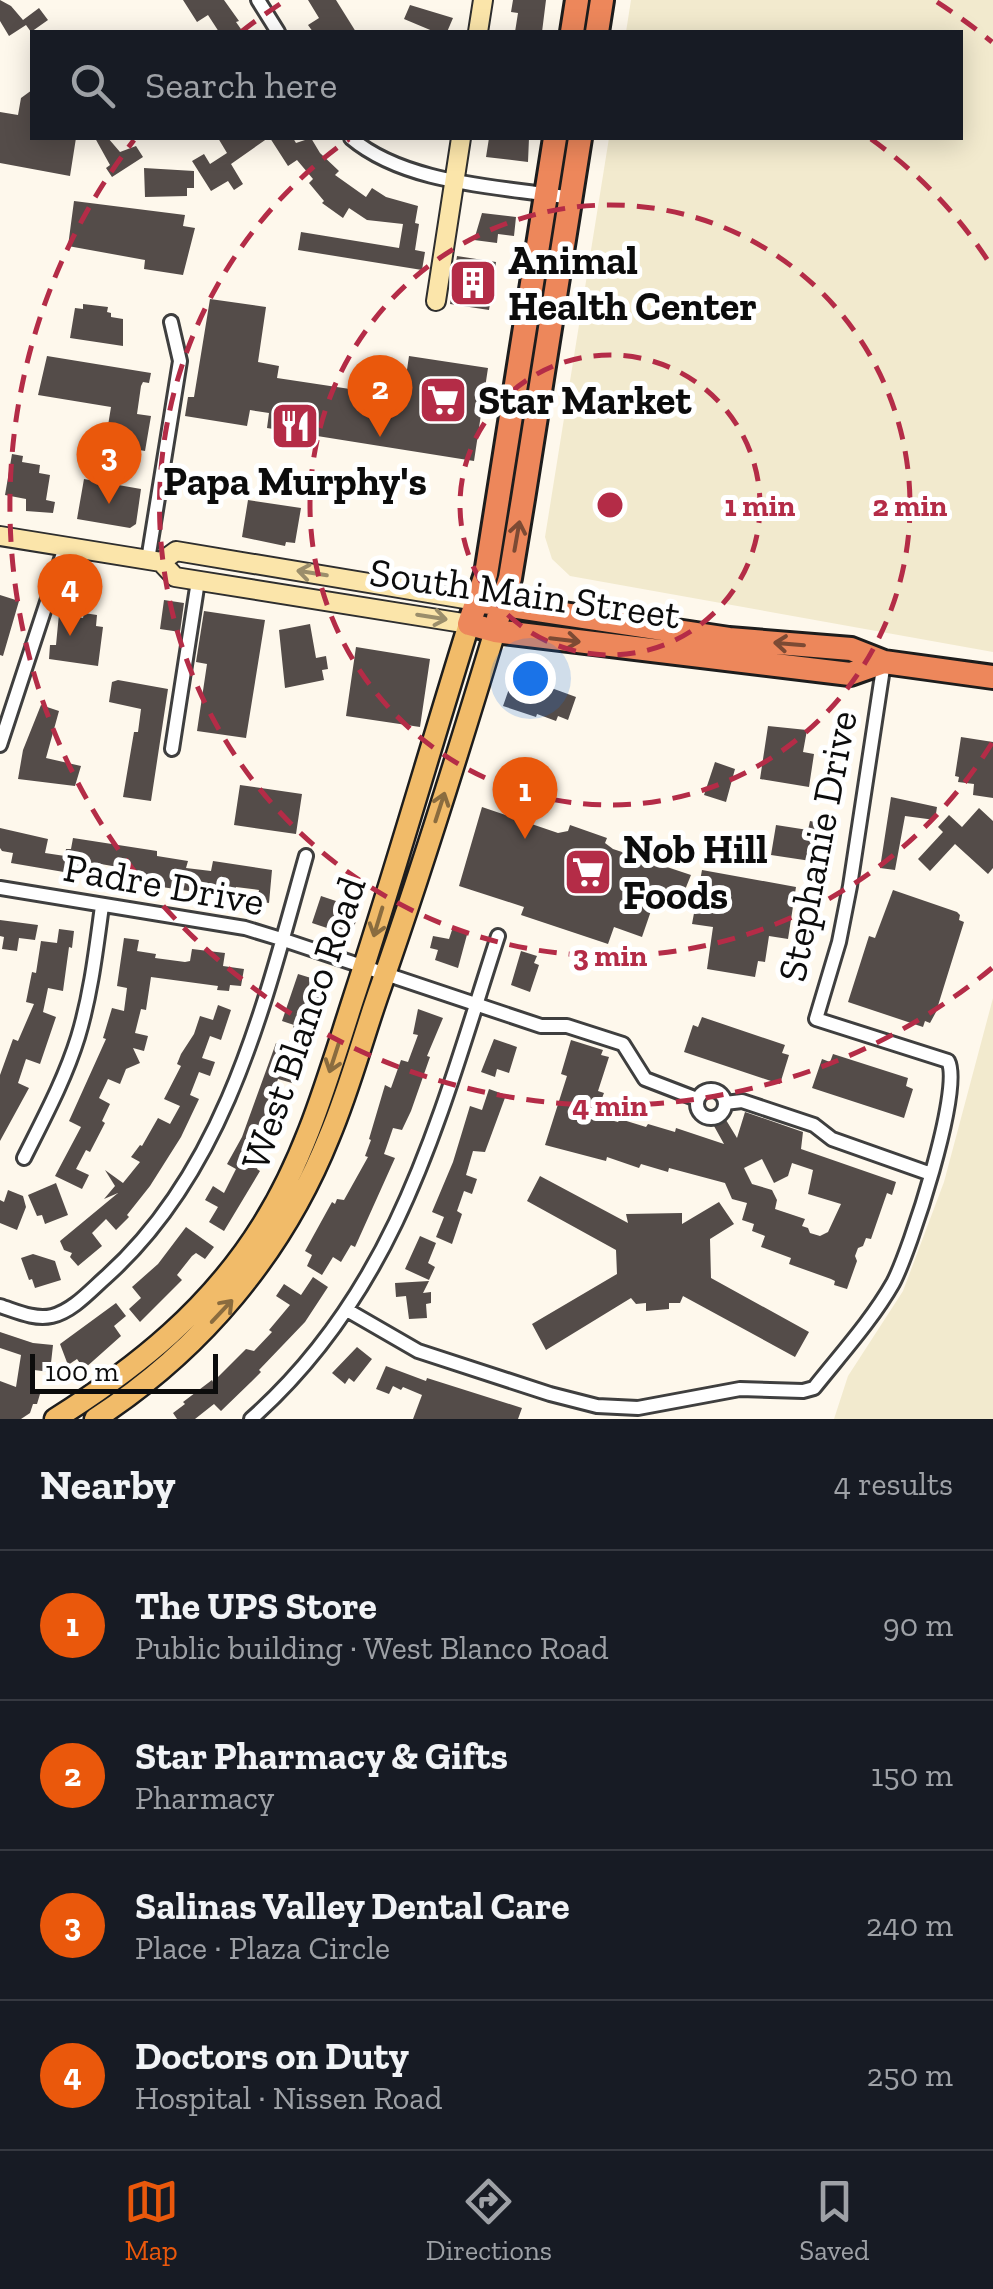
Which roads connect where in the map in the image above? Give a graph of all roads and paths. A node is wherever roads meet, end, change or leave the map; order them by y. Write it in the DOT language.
graph roads {
  1 [pos="258,0"];
  2 [pos="483,0"];
  3 [pos="577,0"];
  4 [pos="602,0"];
  5 [pos="277,30"];
  6 [pos="478,30"];
  7 [pos="572,30"];
  8 [pos="597,30"];
  9 [pos="354,140"];
  10 [pos="462,140"];
  11 [pos="555,140"];
  12 [pos="580,140"];
  13 [pos="455,179"];
  14 [pos="546,194"];
  15 [pos="570,198"];
  16 [pos="436,301"];
  17 [pos="171,322"];
  18 [pos="0,536"];
  19 [pos="65,546"];
  20 [pos="154,561"];
  21 [pos="198,581"];
  22 [pos="477,601"];
  23 [pos="502,605"];
  24 [pos="469,624"];
  25 [pos="495,631"];
  26 [pos="884,662"];
  27 [pos="993,677"];
  28 [pos="0,745"];
  29 [pos="172,749"];
  30 [pos="306,856"];
  31 [pos="0,888"];
  32 [pos="102,906"];
  33 [pos="498,936"];
  34 [pos="281,939"];
  35 [pos="364,966"];
  36 [pos="386,972"];
  37 [pos="476,1004"];
  38 [pos="697,1099"];
  39 [pos="724,1103"];
  40 [pos="24,1158"];
  41 [pos="931,1174"];
  42 [pos="0,1306"];
  43 [pos="348,1310"];
  44 [pos="55,1419"];
  45 [pos="95,1419"];
  46 [pos="251,1419"];
  1 -- 5 [label="street"];
  2 -- 6 [label="main road"];
  3 -- 7 [label="highway"];
  4 -- 8 [label="highway"];
  9 -- 13 [label="street"];
  10 -- 13 [label="main road"];
  11 -- 14 [label="highway"];
  12 -- 15 [label="highway"];
  13 -- 14 [label="street"];
  13 -- 16 [label="main road"];
  14 -- 15 [label="street"];
  14 -- 22 [label="highway"];
  23 -- 15 [label="highway, one-way"];
  17 -- 20 [label="street"];
  18 -- 19 [label="main road, South Main Street"];
  19 -- 20 [label="main road, South Main Street"];
  19 -- 28 [label="street"];
  20 -- 21 [label="main road, South Main Street"];
  22 -- 20 [label="main road, South Main Street, one-way"];
  21 -- 24 [label="main road, South Main Street, one-way"];
  21 -- 29 [label="street"];
  22 -- 23 [label="highway, South Main Street"];
  22 -- 24 [label="highway"];
  23 -- 25 [label="highway"];
  26 -- 23 [label="highway, South Main Street, one-way"];
  24 -- 25 [label="highway, South Main Street"];
  24 -- 35 [label="main road, West Blanco Road, one-way"];
  25 -- 26 [label="highway, South Main Street, one-way"];
  36 -- 25 [label="main road, West Blanco Road, one-way"];
  26 -- 27 [label="highway, South Main Street"];
  26 -- 41 [label="street, Stephanie Drive"];
  30 -- 34 [label="street"];
  31 -- 32 [label="street, Padre Drive"];
  32 -- 34 [label="street, Padre Drive"];
  32 -- 40 [label="street"];
  33 -- 37 [label="street"];
  34 -- 35 [label="street, Padre Drive"];
  34 -- 42 [label="street"];
  35 -- 36 [label="street, Padre Drive"];
  35 -- 44 [label="main road, West Blanco Road, one-way"];
  36 -- 37 [label="street, Padre Drive"];
  45 -- 36 [label="main road, West Blanco Road, one-way"];
  37 -- 38 [label="street, Padre Drive"];
  37 -- 43 [label="street"];
  38 -- 39 [label="street"];
  38 -- 39 [label="street"];
  39 -- 41 [label="street"];
  41 -- 43 [label="street, Stephanie Drive"];
  43 -- 46 [label="street"];
}
